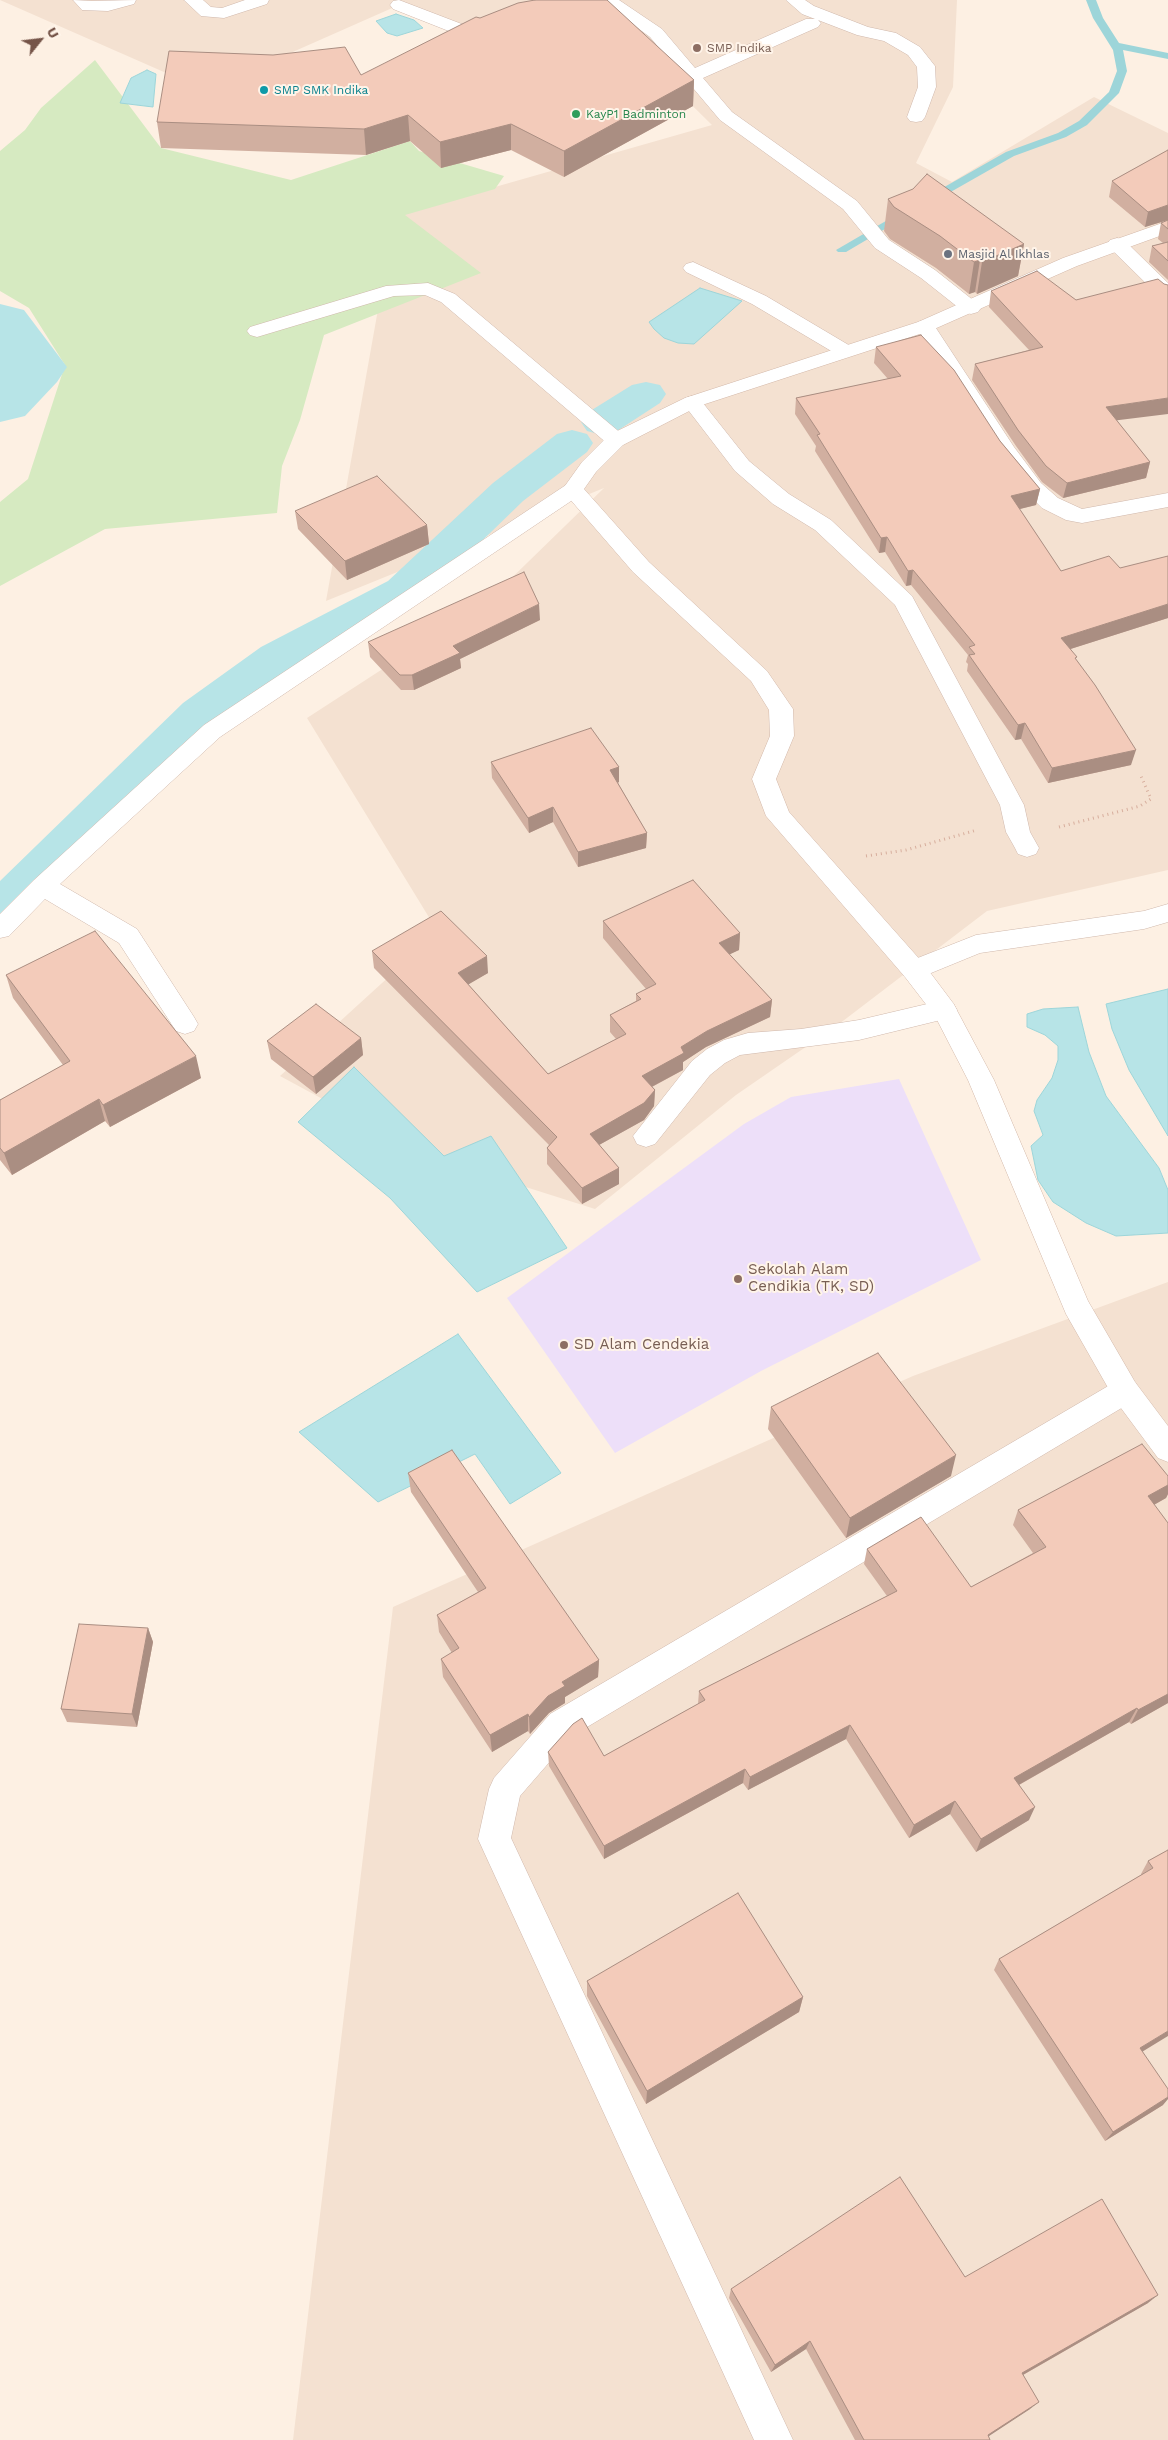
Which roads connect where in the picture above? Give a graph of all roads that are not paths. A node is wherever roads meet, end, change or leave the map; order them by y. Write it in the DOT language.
graph roads {
  1 [pos="81,0"];
  2 [pos="128,0"];
  3 [pos="192,0"];
  4 [pos="262,0"];
  5 [pos="608,0"];
  6 [pos="794,0"];
  7 [pos="399,5"];
  8 [pos="818,12"];
  9 [pos="505,27"];
  10 [pos="692,76"];
  11 [pos="916,117"];
  12 [pos="1168,227"];
  13 [pos="1117,244"];
  14 [pos="693,268"];
  15 [pos="1168,294"];
  16 [pos="971,308"];
  17 [pos="925,326"];
  18 [pos="257,331"];
  19 [pos="845,351"];
  20 [pos="692,402"];
  21 [pos="616,440"];
  22 [pos="574,490"];
  23 [pos="1168,500"];
  24 [pos="1020,834"];
  25 [pos="43,886"];
  26 [pos="1168,913"];
  27 [pos="0,928"];
  28 [pos="914,970"];
  29 [pos="944,1010"];
  30 [pos="185,1024"];
  31 [pos="646,1136"];
  32 [pos="1125,1391"];
  33 [pos="1167,1446"];
  34 [pos="774,2440"];
  1 -- 2 [label="street"];
  3 -- 4 [label="street"];
  5 -- 10 [label="street"];
  6 -- 8 [label="street"];
  7 -- 9 [label="street"];
  8 -- 10 [label="street"];
  8 -- 11 [label="street"];
  10 -- 16 [label="street"];
  12 -- 13 [label="street"];
  13 -- 15 [label="street"];
  13 -- 16 [label="street"];
  14 -- 19 [label="street"];
  16 -- 17 [label="street"];
  17 -- 19 [label="street"];
  17 -- 23 [label="street"];
  18 -- 21 [label="street"];
  19 -- 20 [label="street"];
  20 -- 21 [label="street"];
  20 -- 24 [label="street"];
  21 -- 22 [label="street"];
  22 -- 25 [label="street"];
  22 -- 28 [label="street"];
  25 -- 27 [label="street"];
  25 -- 30 [label="street"];
  26 -- 28 [label="street"];
  28 -- 29 [label="street"];
  29 -- 31 [label="street"];
  29 -- 32 [label="street"];
  32 -- 33 [label="street"];
  32 -- 34 [label="street"];
}
